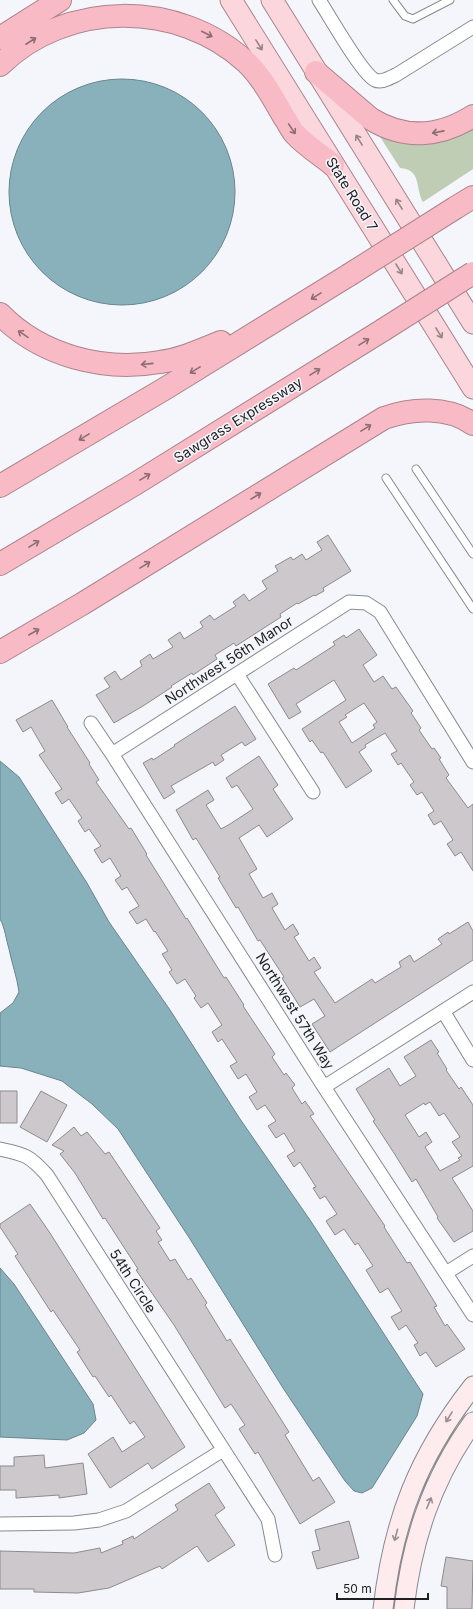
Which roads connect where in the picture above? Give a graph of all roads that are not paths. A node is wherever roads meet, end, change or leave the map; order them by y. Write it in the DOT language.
graph roads {
  1 [pos="60,0"];
  2 [pos="231,0"];
  3 [pos="272,0"];
  4 [pos="319,0"];
  5 [pos="393,0"];
  6 [pos="450,0"];
  7 [pos="473,27"];
  8 [pos="0,38"];
  9 [pos="0,65"];
  10 [pos="316,72"];
  11 [pos="473,116"];
  12 [pos="333,165"];
  13 [pos="464,203"];
  14 [pos="473,273"];
  15 [pos="0,314"];
  16 [pos="276,320"];
  17 [pos="473,323"];
  18 [pos="473,388"];
  19 [pos="473,424"];
  20 [pos="416,469"];
  21 [pos="386,478"];
  22 [pos="0,486"];
  23 [pos="473,554"];
  24 [pos="0,564"];
  25 [pos="473,609"];
  26 [pos="0,652"];
  27 [pos="237,674"];
  28 [pos="91,723"];
  29 [pos="112,754"];
  30 [pos="473,762"];
  31 [pos="313,792"];
  32 [pos="473,992"];
  33 [pos="443,1011"];
  34 [pos="473,1060"];
  35 [pos="324,1087"];
  36 [pos="0,1150"];
  37 [pos="473,1256"];
  38 [pos="446,1273"];
  39 [pos="473,1315"];
  40 [pos="473,1386"];
  41 [pos="473,1422"];
  42 [pos="223,1450"];
  43 [pos="0,1524"];
  44 [pos="275,1555"];
  45 [pos="383,1609"];
  46 [pos="404,1609"];
  1 -- 8 [label="highway"];
  2 -- 12 [label="main road, State Road 7, one-way"];
  3 -- 10 [label="main road"];
  4 -- 7 [label="street"];
  5 -- 6 [label="lane"];
  9 -- 12 [label="highway, one-way"];
  11 -- 10 [label="highway, one-way"];
  17 -- 10 [label="main road, one-way"];
  12 -- 18 [label="main road, State Road 7, one-way"];
  13 -- 16 [label="highway, one-way, bridge"];
  24 -- 14 [label="highway, Sawgrass Expressway, one-way, bridge"];
  16 -- 15 [label="highway, one-way"];
  16 -- 22 [label="highway, one-way"];
  26 -- 19 [label="highway, one-way"];
  20 -- 23 [label="lane"];
  21 -- 25 [label="lane"];
  27 -- 29 [label="street, Northwest 56th Manor"];
  27 -- 30 [label="street, Northwest 56th Manor"];
  27 -- 31 [label="street"];
  28 -- 29 [label="street, Northwest 57th Way"];
  29 -- 35 [label="street, Northwest 57th Way"];
  32 -- 33 [label="street"];
  33 -- 34 [label="street"];
  33 -- 35 [label="street"];
  35 -- 38 [label="street, Northwest 57th Way"];
  36 -- 42 [label="street, 54th Circle"];
  37 -- 38 [label="street"];
  38 -- 39 [label="street, Northwest 57th Way"];
  40 -- 45 [label="street, one-way"];
  46 -- 41 [label="street, one-way"];
  42 -- 43 [label="street"];
  42 -- 44 [label="street, 54th Circle"];
}
